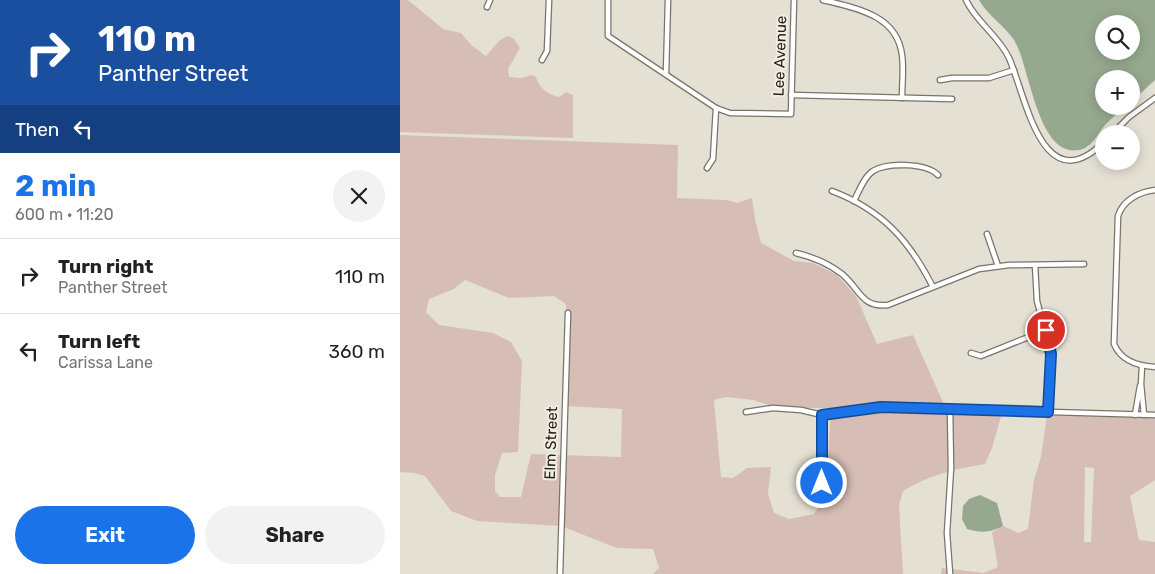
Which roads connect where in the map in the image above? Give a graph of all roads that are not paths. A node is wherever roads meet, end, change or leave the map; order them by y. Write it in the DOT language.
graph roads {
  1 [pos="490,0"];
  2 [pos="549,0"];
  3 [pos="608,0"];
  4 [pos="668,0"];
  5 [pos="794,0"];
  6 [pos="823,0"];
  7 [pos="966,0"];
  8 [pos="487,7"];
  9 [pos="542,60"];
  10 [pos="1014,70"];
  11 [pos="666,74"];
  12 [pos="940,80"];
  13 [pos="791,95"];
  14 [pos="902,98"];
  15 [pos="1155,98"];
  16 [pos="952,99"];
  17 [pos="716,108"];
  18 [pos="1121,125"];
  19 [pos="1095,151"];
  20 [pos="707,168"];
  21 [pos="938,175"];
  22 [pos="1155,190"];
  23 [pos="832,192"];
  24 [pos="854,201"];
  25 [pos="987,234"];
  26 [pos="796,253"];
  27 [pos="1084,264"];
  28 [pos="1035,265"];
  29 [pos="998,266"];
  30 [pos="933,287"];
  31 [pos="568,313"];
  32 [pos="1046,330"];
  33 [pos="971,353"];
  34 [pos="1142,366"];
  35 [pos="1155,367"];
  36 [pos="1141,384"];
  37 [pos="1137,398"];
  38 [pos="1144,398"];
  39 [pos="950,408"];
  40 [pos="746,412"];
  41 [pos="1048,412"];
  42 [pos="822,415"];
  43 [pos="1135,415"];
  44 [pos="1144,415"];
  45 [pos="1155,415"];
  46 [pos="822,500"];
  47 [pos="560,574"];
  48 [pos="950,574"];
  1 -- 8 [label="street"];
  2 -- 9 [label="street"];
  3 -- 11 [label="street"];
  4 -- 11 [label="street"];
  5 -- 13 [label="street, Lee Avenue"];
  6 -- 14 [label="street"];
  7 -- 10 [label="street"];
  10 -- 12 [label="street"];
  10 -- 19 [label="street"];
  11 -- 17 [label="street"];
  13 -- 14 [label="street"];
  13 -- 17 [label="street, Lee Avenue"];
  14 -- 16 [label="street"];
  15 -- 18 [label="street"];
  17 -- 20 [label="street"];
  21 -- 24 [label="street"];
  22 -- 34 [label="street"];
  23 -- 24 [label="street"];
  24 -- 30 [label="street"];
  25 -- 29 [label="street"];
  26 -- 30 [label="street"];
  27 -- 28 [label="street"];
  28 -- 29 [label="street"];
  28 -- 32 [label="street"];
  29 -- 30 [label="street"];
  31 -- 47 [label="street, Elm Street"];
  32 -- 33 [label="street"];
  32 -- 41 [label="street"];
  34 -- 35 [label="street"];
  34 -- 36 [label="street"];
  36 -- 37 [label="street"];
  36 -- 38 [label="street"];
  37 -- 38 [label="street"];
  37 -- 43 [label="street"];
  38 -- 44 [label="street"];
  39 -- 41 [label="street"];
  39 -- 42 [label="street"];
  39 -- 48 [label="street"];
  40 -- 42 [label="street"];
  41 -- 43 [label="street"];
  42 -- 46 [label="street"];
  43 -- 44 [label="street"];
  44 -- 45 [label="street"];
}
